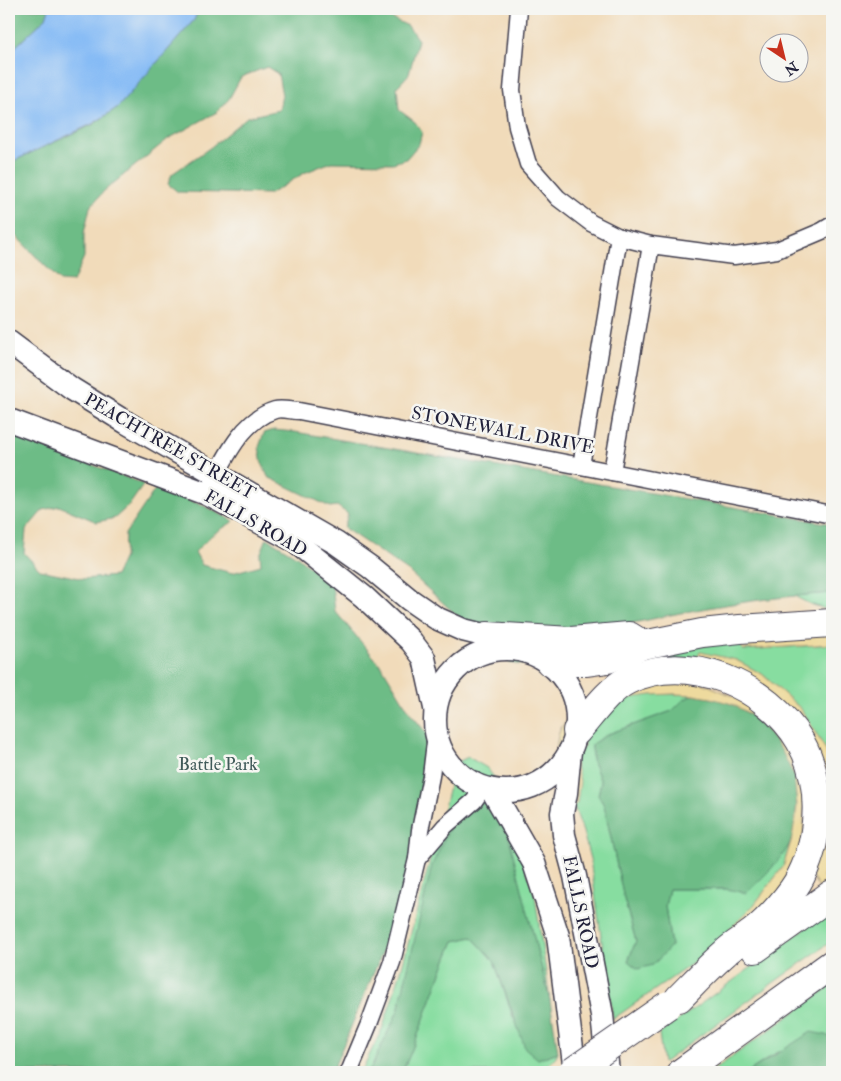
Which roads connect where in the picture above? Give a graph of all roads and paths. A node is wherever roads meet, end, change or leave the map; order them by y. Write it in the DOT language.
graph roads {
  1 [pos="519,9"];
  2 [pos="832,225"];
  3 [pos="620,238"];
  4 [pos="651,246"];
  5 [pos="9,342"];
  6 [pos="9,420"];
  7 [pos="582,466"];
  8 [pos="612,472"];
  9 [pos="212,484"];
  10 [pos="832,515"];
  11 [pos="336,543"];
  12 [pos="832,623"];
  13 [pos="498,642"];
  14 [pos="643,645"];
  15 [pos="550,662"];
  16 [pos="435,708"];
  17 [pos="436,734"];
  18 [pos="574,741"];
  19 [pos="488,789"];
  20 [pos="417,859"];
  21 [pos="832,894"];
  22 [pos="832,964"];
  23 [pos="674,1002"];
  24 [pos="349,1072"];
  25 [pos="574,1072"];
  26 [pos="608,1072"];
  27 [pos="682,1072"];
  1 -- 3 [label="street"];
  2 -- 4 [label="street"];
  3 -- 4 [label="street"];
  3 -- 7 [label="street"];
  4 -- 8 [label="street"];
  5 -- 9 [label="main road, PEACHTREE STREET"];
  6 -- 9 [label="main road, FALLS ROAD"];
  7 -- 8 [label="street, STONEWALL DRIVE"];
  7 -- 9 [label="street, STONEWALL DRIVE"];
  8 -- 10 [label="street, STONEWALL DRIVE"];
  9 -- 11 [label="main road, PEACHTREE STREET"];
  9 -- 16 [label="main road, FALLS ROAD"];
  11 -- 13 [label="main road, FALLS ROAD"];
  12 -- 14 [label="highway"];
  13 -- 14 [label="highway"];
  13 -- 15 [label="main road"];
  13 -- 16 [label="main road"];
  14 -- 15 [label="highway"];
  15 -- 18 [label="main road"];
  16 -- 17 [label="main road"];
  17 -- 19 [label="main road"];
  17 -- 20 [label="street"];
  18 -- 19 [label="main road"];
  18 -- 23 [label="highway"];
  18 -- 26 [label="main road, FALLS ROAD"];
  19 -- 20 [label="street"];
  19 -- 25 [label="main road"];
  20 -- 24 [label="street"];
  21 -- 23 [label="highway"];
  22 -- 27 [label="highway"];
  23 -- 25 [label="highway, bridge"];
}
